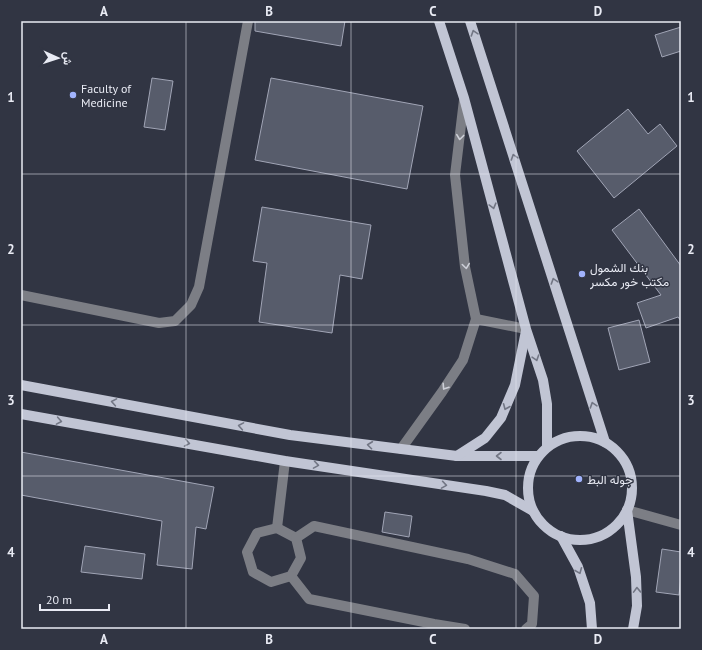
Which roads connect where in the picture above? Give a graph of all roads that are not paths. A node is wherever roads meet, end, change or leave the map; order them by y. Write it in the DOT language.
graph roads {
  1 [pos="248,21"];
  2 [pos="439,21"];
  3 [pos="470,21"];
  4 [pos="464,98"];
  5 [pos="21,294"];
  6 [pos="476,319"];
  7 [pos="526,329"];
  8 [pos="21,385"];
  9 [pos="21,414"];
  10 [pos="605,442"];
  11 [pos="547,447"];
  12 [pos="401,449"];
  13 [pos="457,456"];
  14 [pos="538,456"];
  15 [pos="285,461"];
  16 [pos="627,510"];
  17 [pos="533,511"];
  18 [pos="681,525"];
  19 [pos="277,528"];
  20 [pos="560,536"];
  21 [pos="296,538"];
  22 [pos="291,576"];
  23 [pos="434,627"];
  24 [pos="465,629"];
  25 [pos="526,629"];
  26 [pos="592,629"];
  27 [pos="632,629"];
  1 -- 5 [label="street"];
  2 -- 4 [label="main road"];
  10 -- 3 [label="main road, one-way"];
  4 -- 6 [label="street, one-way"];
  4 -- 7 [label="main road, one-way"];
  6 -- 7 [label="street"];
  6 -- 12 [label="street, one-way"];
  7 -- 11 [label="main road, one-way"];
  7 -- 13 [label="main road, one-way"];
  12 -- 8 [label="main road, one-way"];
  9 -- 15 [label="main road, one-way"];
  10 -- 11 [label="main road"];
  10 -- 16 [label="main road"];
  11 -- 14 [label="main road"];
  12 -- 13 [label="main road"];
  14 -- 13 [label="main road, one-way"];
  14 -- 17 [label="main road"];
  15 -- 17 [label="main road, one-way"];
  15 -- 19 [label="street"];
  16 -- 18 [label="street"];
  16 -- 20 [label="main road"];
  27 -- 16 [label="main road, one-way"];
  17 -- 20 [label="main road"];
  19 -- 21 [label="street"];
  19 -- 22 [label="street"];
  20 -- 26 [label="main road, one-way"];
  21 -- 22 [label="street"];
  21 -- 25 [label="street"];
  22 -- 23 [label="street"];
  23 -- 24 [label="street"];
}
